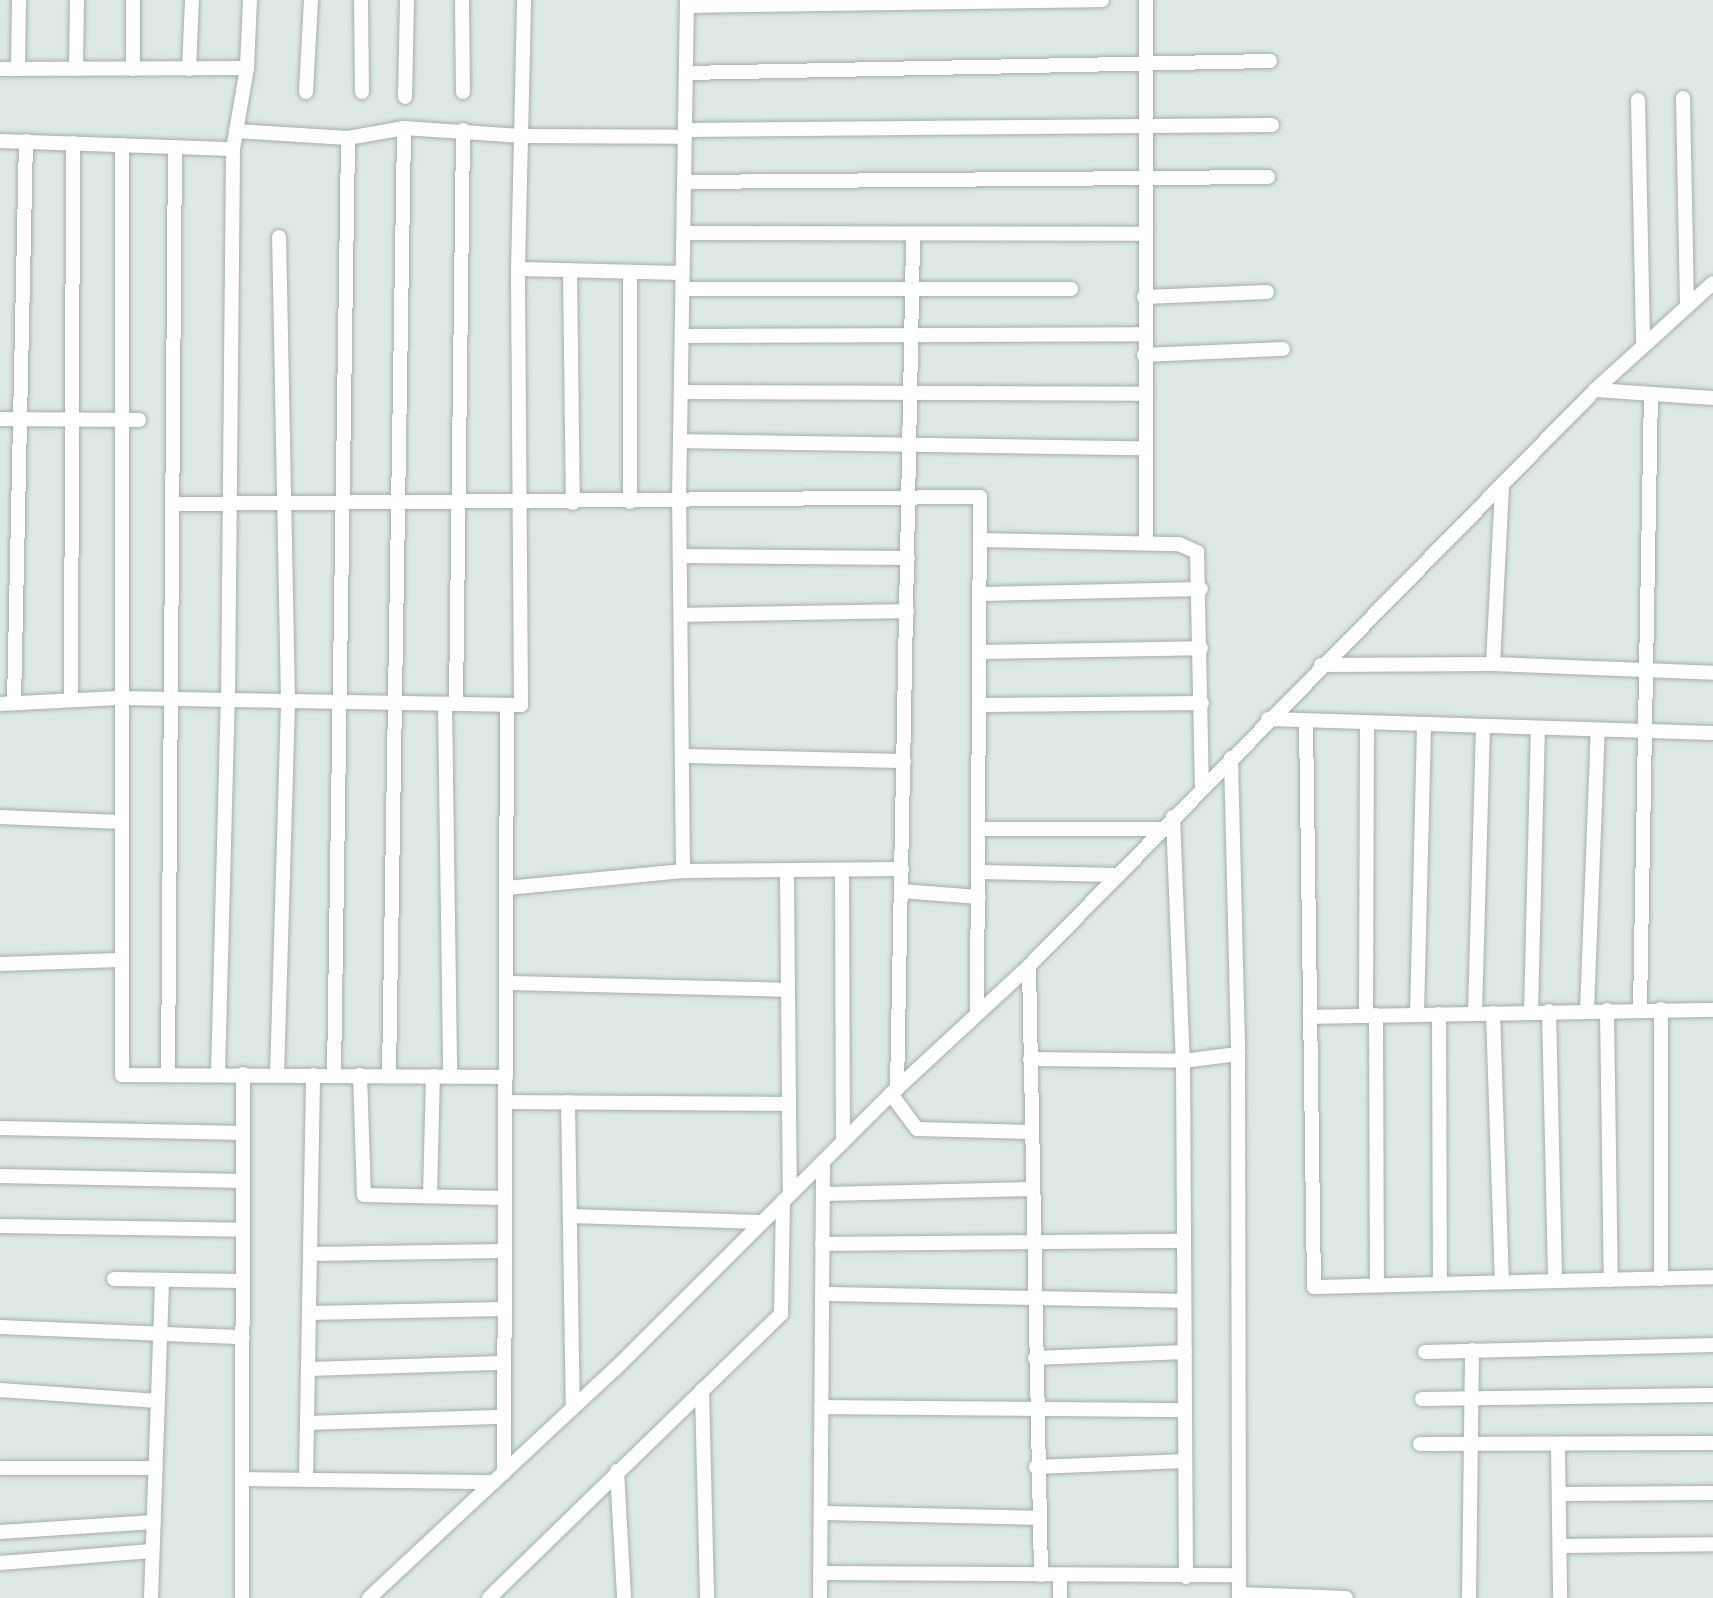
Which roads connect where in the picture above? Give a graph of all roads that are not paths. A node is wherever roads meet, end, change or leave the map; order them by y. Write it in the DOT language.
graph roads {
  1 [pos="19,0"];
  2 [pos="77,0"];
  3 [pos="133,0"];
  4 [pos="192,0"];
  5 [pos="250,0"];
  6 [pos="311,0"];
  7 [pos="361,0"];
  8 [pos="407,0"];
  9 [pos="462,0"];
  10 [pos="524,0"];
  11 [pos="1102,0"];
  12 [pos="1146,0"];
  13 [pos="687,3"];
  14 [pos="1270,61"];
  15 [pos="1146,64"];
  16 [pos="247,68"];
  17 [pos="0,69"];
  18 [pos="18,69"];
  19 [pos="76,69"];
  20 [pos="133,69"];
  21 [pos="189,69"];
  22 [pos="686,73"];
  23 [pos="306,92"];
  24 [pos="362,92"];
  25 [pos="463,92"];
  26 [pos="405,97"];
  27 [pos="1683,98"];
  28 [pos="1638,100"];
  29 [pos="1272,125"];
  30 [pos="1145,127"];
  31 [pos="404,128"];
  32 [pos="463,130"];
  33 [pos="236,131"];
  34 [pos="685,134"];
  35 [pos="520,136"];
  36 [pos="348,138"];
  37 [pos="0,141"];
  38 [pos="26,141"];
  39 [pos="73,143"];
  40 [pos="122,145"];
  41 [pos="175,147"];
  42 [pos="233,149"];
  43 [pos="1268,177"];
  44 [pos="1145,180"];
  45 [pos="684,182"];
  46 [pos="684,233"];
  47 [pos="1145,234"];
  48 [pos="279,237"];
  49 [pos="913,237"];
  50 [pos="518,269"];
  51 [pos="570,270"];
  52 [pos="630,272"];
  53 [pos="683,281"];
  54 [pos="1713,283"];
  55 [pos="912,288"];
  56 [pos="1071,289"];
  57 [pos="1267,292"];
  58 [pos="1144,297"];
  59 [pos="1687,306"];
  60 [pos="1144,334"];
  61 [pos="682,336"];
  62 [pos="911,338"];
  63 [pos="1643,346"];
  64 [pos="1283,349"];
  65 [pos="1144,355"];
  66 [pos="910,390"];
  67 [pos="1595,390"];
  68 [pos="681,392"];
  69 [pos="1144,394"];
  70 [pos="1651,394"];
  71 [pos="1713,398"];
  72 [pos="0,419"];
  73 [pos="21,419"];
  74 [pos="69,419"];
  75 [pos="118,420"];
  76 [pos="139,420"];
  77 [pos="680,441"];
  78 [pos="910,444"];
  79 [pos="1145,448"];
  80 [pos="1502,485"];
  81 [pos="909,500"];
  82 [pos="461,501"];
  83 [pos="679,501"];
  84 [pos="339,502"];
  85 [pos="630,502"];
  86 [pos="398,503"];
  87 [pos="573,503"];
  88 [pos="174,504"];
  89 [pos="285,504"];
  90 [pos="521,504"];
  91 [pos="230,505"];
  92 [pos="980,540"];
  93 [pos="1146,543"];
  94 [pos="680,556"];
  95 [pos="908,558"];
  96 [pos="1201,589"];
  97 [pos="980,594"];
  98 [pos="907,611"];
  99 [pos="681,615"];
  100 [pos="1201,648"];
  101 [pos="980,652"];
  102 [pos="1493,664"];
  103 [pos="1321,665"];
  104 [pos="1648,671"];
  105 [pos="1713,673"];
  106 [pos="71,698"];
  107 [pos="118,698"];
  108 [pos="173,699"];
  109 [pos="228,700"];
  110 [pos="288,701"];
  111 [pos="340,702"];
  112 [pos="397,703"];
  113 [pos="1202,703"];
  114 [pos="7,704"];
  115 [pos="451,704"];
  116 [pos="507,705"];
  117 [pos="980,705"];
  118 [pos="1268,719"];
  119 [pos="1306,721"];
  120 [pos="1367,722"];
  121 [pos="1424,724"];
  122 [pos="1483,726"];
  123 [pos="1538,728"];
  124 [pos="1598,730"];
  125 [pos="1649,731"];
  126 [pos="1713,733"];
  127 [pos="682,756"];
  128 [pos="1231,758"];
  129 [pos="904,761"];
  130 [pos="1202,787"];
  131 [pos="0,817"];
  132 [pos="1173,817"];
  133 [pos="120,822"];
  134 [pos="980,829"];
  135 [pos="1161,829"];
  136 [pos="902,869"];
  137 [pos="683,871"];
  138 [pos="842,872"];
  139 [pos="980,872"];
  140 [pos="787,874"];
  141 [pos="1116,875"];
  142 [pos="507,888"];
  143 [pos="901,891"];
  144 [pos="979,897"];
  145 [pos="121,960"];
  146 [pos="0,964"];
  147 [pos="1029,966"];
  148 [pos="507,983"];
  149 [pos="788,990"];
  150 [pos="1640,1009"];
  151 [pos="1661,1009"];
  152 [pos="1607,1010"];
  153 [pos="1713,1010"];
  154 [pos="1549,1011"];
  155 [pos="1587,1011"];
  156 [pos="1531,1012"];
  157 [pos="1475,1013"];
  158 [pos="1493,1013"];
  159 [pos="977,1014"];
  160 [pos="1417,1014"];
  161 [pos="1439,1014"];
  162 [pos="1371,1015"];
  163 [pos="1310,1017"];
  164 [pos="1238,1054"];
  165 [pos="1030,1059"];
  166 [pos="1183,1061"];
  167 [pos="218,1073"];
  168 [pos="168,1074"];
  169 [pos="243,1074"];
  170 [pos="277,1075"];
  171 [pos="313,1075"];
  172 [pos="334,1075"];
  173 [pos="360,1075"];
  174 [pos="389,1076"];
  175 [pos="433,1076"];
  176 [pos="450,1076"];
  177 [pos="506,1077"];
  178 [pos="894,1092"];
  179 [pos="506,1102"];
  180 [pos="568,1102"];
  181 [pos="789,1104"];
  182 [pos="0,1128"];
  183 [pos="1032,1132"];
  184 [pos="243,1133"];
  185 [pos="843,1142"];
  186 [pos="823,1162"];
  187 [pos="0,1176"];
  188 [pos="243,1181"];
  189 [pos="1032,1189"];
  190 [pos="823,1194"];
  191 [pos="430,1196"];
  192 [pos="787,1197"];
  193 [pos="505,1198"];
  194 [pos="570,1216"];
  195 [pos="761,1222"];
  196 [pos="0,1226"];
  197 [pos="243,1230"];
  198 [pos="1184,1241"];
  199 [pos="822,1244"];
  200 [pos="1033,1245"];
  201 [pos="504,1251"];
  202 [pos="310,1254"];
  203 [pos="1713,1277"];
  204 [pos="114,1279"];
  205 [pos="1661,1279"];
  206 [pos="162,1280"];
  207 [pos="1611,1280"];
  208 [pos="243,1281"];
  209 [pos="1555,1281"];
  210 [pos="1502,1282"];
  211 [pos="1440,1284"];
  212 [pos="1377,1285"];
  213 [pos="822,1294"];
  214 [pos="1184,1301"];
  215 [pos="1034,1302"];
  216 [pos="504,1309"];
  217 [pos="309,1313"];
  218 [pos="0,1327"];
  219 [pos="160,1336"];
  220 [pos="243,1337"];
  221 [pos="1713,1345"];
  222 [pos="1472,1350"];
  223 [pos="1185,1352"];
  224 [pos="1425,1352"];
  225 [pos="1035,1358"];
  226 [pos="503,1363"];
  227 [pos="308,1369"];
  228 [pos="0,1390"];
  229 [pos="702,1390"];
  230 [pos="1713,1395"];
  231 [pos="1422,1399"];
  232 [pos="1471,1400"];
  233 [pos="158,1401"];
  234 [pos="821,1407"];
  235 [pos="573,1408"];
  236 [pos="1035,1408"];
  237 [pos="1185,1410"];
  238 [pos="503,1417"];
  239 [pos="307,1423"];
  240 [pos="1713,1443"];
  241 [pos="1420,1444"];
  242 [pos="1471,1446"];
  243 [pos="1558,1447"];
  244 [pos="1185,1461"];
  245 [pos="1036,1467"];
  246 [pos="0,1468"];
  247 [pos="155,1468"];
  248 [pos="617,1471"];
  249 [pos="499,1478"];
  250 [pos="242,1479"];
  251 [pos="306,1480"];
  252 [pos="1713,1493"];
  253 [pos="1559,1494"];
  254 [pos="821,1513"];
  255 [pos="1038,1518"];
  256 [pos="154,1522"];
  257 [pos="0,1532"];
  258 [pos="1713,1544"];
  259 [pos="1560,1546"];
  260 [pos="152,1551"];
  261 [pos="0,1563"];
  262 [pos="820,1573"];
  263 [pos="1041,1575"];
  264 [pos="1060,1575"];
  265 [pos="1239,1575"];
  266 [pos="1186,1577"];
  267 [pos="1239,1596"];
  268 [pos="151,1598"];
  269 [pos="242,1598"];
  270 [pos="369,1598"];
  271 [pos="489,1598"];
  272 [pos="624,1598"];
  273 [pos="707,1598"];
  274 [pos="820,1598"];
  275 [pos="1060,1598"];
  276 [pos="1346,1598"];
  277 [pos="1469,1598"];
  278 [pos="1560,1598"];
  1 -- 18 [label="street"];
  2 -- 19 [label="street"];
  3 -- 20 [label="street"];
  4 -- 21 [label="street"];
  5 -- 16 [label="street"];
  6 -- 23 [label="street"];
  7 -- 24 [label="street"];
  8 -- 26 [label="street"];
  9 -- 25 [label="street"];
  10 -- 35 [label="street"];
  11 -- 13 [label="street"];
  12 -- 15 [label="street"];
  13 -- 22 [label="street"];
  14 -- 15 [label="street"];
  15 -- 22 [label="street"];
  15 -- 30 [label="street"];
  16 -- 21 [label="street"];
  16 -- 33 [label="street"];
  17 -- 18 [label="street"];
  18 -- 19 [label="street"];
  19 -- 20 [label="street"];
  20 -- 21 [label="street"];
  22 -- 34 [label="street"];
  27 -- 59 [label="street"];
  28 -- 63 [label="street"];
  29 -- 30 [label="street"];
  30 -- 34 [label="street"];
  30 -- 44 [label="street"];
  31 -- 32 [label="street"];
  31 -- 36 [label="street"];
  31 -- 86 [label="street"];
  32 -- 35 [label="street"];
  32 -- 82 [label="street"];
  33 -- 36 [label="street"];
  33 -- 42 [label="street"];
  34 -- 35 [label="street"];
  34 -- 45 [label="street"];
  35 -- 50 [label="street"];
  36 -- 84 [label="street"];
  37 -- 38 [label="street"];
  38 -- 39 [label="street"];
  38 -- 73 [label="street"];
  39 -- 40 [label="street"];
  39 -- 74 [label="street"];
  40 -- 41 [label="street"];
  40 -- 75 [label="street"];
  41 -- 42 [label="street"];
  41 -- 88 [label="street"];
  42 -- 91 [label="street"];
  43 -- 44 [label="street"];
  44 -- 45 [label="street"];
  44 -- 47 [label="street"];
  45 -- 46 [label="street"];
  46 -- 49 [label="street"];
  46 -- 53 [label="street"];
  47 -- 49 [label="street"];
  47 -- 58 [label="street"];
  48 -- 89 [label="street"];
  49 -- 55 [label="street"];
  50 -- 51 [label="street"];
  50 -- 90 [label="street"];
  51 -- 52 [label="street"];
  51 -- 87 [label="street"];
  52 -- 53 [label="street"];
  52 -- 85 [label="street"];
  53 -- 55 [label="street"];
  53 -- 61 [label="street"];
  54 -- 59 [label="street"];
  55 -- 56 [label="street"];
  55 -- 62 [label="street"];
  57 -- 58 [label="street"];
  58 -- 60 [label="street"];
  59 -- 63 [label="street"];
  60 -- 62 [label="street"];
  60 -- 65 [label="street"];
  61 -- 62 [label="street"];
  61 -- 68 [label="street"];
  62 -- 66 [label="street"];
  63 -- 67 [label="street"];
  64 -- 65 [label="street"];
  65 -- 69 [label="street"];
  66 -- 68 [label="street"];
  66 -- 69 [label="street"];
  66 -- 78 [label="street"];
  67 -- 70 [label="street"];
  67 -- 80 [label="street"];
  68 -- 77 [label="street"];
  69 -- 79 [label="street"];
  70 -- 71 [label="street"];
  70 -- 104 [label="street"];
  72 -- 73 [label="street"];
  73 -- 74 [label="street"];
  73 -- 114 [label="street"];
  74 -- 75 [label="street"];
  74 -- 106 [label="street"];
  75 -- 76 [label="street"];
  75 -- 107 [label="street"];
  77 -- 78 [label="street"];
  77 -- 83 [label="street"];
  78 -- 79 [label="street"];
  78 -- 81 [label="street"];
  79 -- 93 [label="street"];
  80 -- 102 [label="street"];
  80 -- 103 [label="street"];
  81 -- 83 [label="street"];
  81 -- 92 [label="street"];
  81 -- 95 [label="street"];
  82 -- 86 [label="street"];
  82 -- 90 [label="street"];
  82 -- 115 [label="street"];
  83 -- 85 [label="street"];
  83 -- 94 [label="street"];
  84 -- 86 [label="street"];
  84 -- 89 [label="street"];
  84 -- 111 [label="street"];
  85 -- 87 [label="street"];
  86 -- 112 [label="street"];
  87 -- 90 [label="street"];
  88 -- 91 [label="street"];
  88 -- 108 [label="street"];
  89 -- 91 [label="street"];
  89 -- 110 [label="street"];
  90 -- 116 [label="street"];
  91 -- 109 [label="street"];
  92 -- 93 [label="street"];
  92 -- 97 [label="street"];
  93 -- 96 [label="street"];
  94 -- 95 [label="street"];
  94 -- 99 [label="street"];
  95 -- 98 [label="street"];
  96 -- 97 [label="street"];
  96 -- 100 [label="street"];
  97 -- 101 [label="street"];
  98 -- 99 [label="street"];
  98 -- 129 [label="street"];
  99 -- 127 [label="street"];
  100 -- 101 [label="street"];
  100 -- 113 [label="street"];
  101 -- 117 [label="street"];
  102 -- 103 [label="street"];
  102 -- 104 [label="street"];
  103 -- 118 [label="street"];
  104 -- 105 [label="street"];
  104 -- 125 [label="street"];
  106 -- 107 [label="street"];
  106 -- 114 [label="street"];
  107 -- 108 [label="street"];
  107 -- 133 [label="street"];
  108 -- 109 [label="street"];
  108 -- 168 [label="street"];
  109 -- 110 [label="street"];
  109 -- 167 [label="street"];
  110 -- 111 [label="street"];
  110 -- 170 [label="street"];
  111 -- 112 [label="street"];
  111 -- 172 [label="street"];
  112 -- 115 [label="street"];
  112 -- 174 [label="street"];
  113 -- 117 [label="street"];
  113 -- 130 [label="street"];
  115 -- 116 [label="street"];
  115 -- 176 [label="street"];
  116 -- 142 [label="street"];
  117 -- 134 [label="street"];
  118 -- 119 [label="street"];
  118 -- 128 [label="street"];
  119 -- 120 [label="street"];
  119 -- 163 [label="street"];
  120 -- 121 [label="street"];
  120 -- 162 [label="street"];
  121 -- 122 [label="street"];
  121 -- 160 [label="street"];
  122 -- 123 [label="street"];
  122 -- 157 [label="street"];
  123 -- 124 [label="street"];
  123 -- 156 [label="street"];
  124 -- 125 [label="street"];
  124 -- 155 [label="street"];
  125 -- 126 [label="street"];
  125 -- 150 [label="street"];
  127 -- 129 [label="street"];
  127 -- 137 [label="street"];
  128 -- 130 [label="street"];
  128 -- 164 [label="street"];
  129 -- 136 [label="street"];
  130 -- 132 [label="street"];
  131 -- 133 [label="street"];
  132 -- 135 [label="street"];
  132 -- 166 [label="street"];
  133 -- 145 [label="street"];
  134 -- 135 [label="street"];
  134 -- 139 [label="street"];
  135 -- 141 [label="street"];
  136 -- 138 [label="street"];
  136 -- 143 [label="street"];
  137 -- 140 [label="street"];
  137 -- 142 [label="street"];
  138 -- 140 [label="street"];
  138 -- 185 [label="street"];
  139 -- 141 [label="street"];
  139 -- 144 [label="street"];
  140 -- 149 [label="street"];
  141 -- 147 [label="street"];
  142 -- 148 [label="street"];
  143 -- 144 [label="street"];
  143 -- 178 [label="street"];
  144 -- 159 [label="street"];
  145 -- 146 [label="street"];
  145 -- 168 [label="street"];
  147 -- 159 [label="street"];
  147 -- 165 [label="street"];
  148 -- 149 [label="street"];
  148 -- 177 [label="street"];
  149 -- 181 [label="street"];
  150 -- 151 [label="street"];
  150 -- 152 [label="street"];
  151 -- 153 [label="street"];
  151 -- 205 [label="street"];
  152 -- 155 [label="street"];
  152 -- 207 [label="street"];
  154 -- 155 [label="street"];
  154 -- 156 [label="street"];
  154 -- 209 [label="street"];
  156 -- 158 [label="street"];
  157 -- 158 [label="street"];
  157 -- 161 [label="street"];
  158 -- 210 [label="street"];
  159 -- 178 [label="street"];
  160 -- 161 [label="street"];
  160 -- 162 [label="street"];
  161 -- 211 [label="street"];
  162 -- 163 [label="street"];
  162 -- 212 [label="street"];
  163 -- 212 [label="street"];
  164 -- 166 [label="street"];
  164 -- 265 [label="street"];
  165 -- 166 [label="street"];
  165 -- 183 [label="street"];
  166 -- 198 [label="street"];
  167 -- 168 [label="street"];
  167 -- 169 [label="street"];
  169 -- 170 [label="street"];
  169 -- 184 [label="street"];
  170 -- 171 [label="street"];
  171 -- 172 [label="street"];
  171 -- 202 [label="street"];
  172 -- 173 [label="street"];
  173 -- 174 [label="street"];
  173 -- 191 [label="street"];
  174 -- 175 [label="street"];
  175 -- 176 [label="street"];
  175 -- 191 [label="street"];
  176 -- 177 [label="street"];
  177 -- 179 [label="street"];
  178 -- 183 [label="street"];
  178 -- 185 [label="street"];
  179 -- 180 [label="street"];
  179 -- 193 [label="street"];
  180 -- 181 [label="street"];
  180 -- 194 [label="street"];
  181 -- 192 [label="street"];
  182 -- 184 [label="street"];
  183 -- 189 [label="street"];
  184 -- 188 [label="street"];
  185 -- 186 [label="street"];
  186 -- 190 [label="street"];
  186 -- 192 [label="street"];
  187 -- 188 [label="street"];
  188 -- 197 [label="street"];
  189 -- 190 [label="street"];
  189 -- 200 [label="street"];
  190 -- 199 [label="street"];
  191 -- 193 [label="street"];
  192 -- 195 [label="street"];
  192 -- 229 [label="street"];
  193 -- 201 [label="street"];
  194 -- 195 [label="street"];
  194 -- 235 [label="street"];
  195 -- 235 [label="street"];
  196 -- 197 [label="street"];
  197 -- 208 [label="street"];
  198 -- 200 [label="street"];
  198 -- 214 [label="street"];
  199 -- 200 [label="street"];
  199 -- 213 [label="street"];
  200 -- 215 [label="street"];
  201 -- 202 [label="street"];
  201 -- 216 [label="street"];
  202 -- 217 [label="street"];
  203 -- 205 [label="street"];
  204 -- 206 [label="street"];
  205 -- 207 [label="street"];
  206 -- 208 [label="street"];
  206 -- 219 [label="street"];
  207 -- 209 [label="street"];
  208 -- 220 [label="street"];
  209 -- 210 [label="street"];
  210 -- 211 [label="street"];
  211 -- 212 [label="street"];
  213 -- 215 [label="street"];
  213 -- 234 [label="street"];
  214 -- 215 [label="street"];
  214 -- 223 [label="street"];
  215 -- 225 [label="street"];
  216 -- 217 [label="street"];
  216 -- 226 [label="street"];
  217 -- 227 [label="street"];
  218 -- 219 [label="street"];
  219 -- 220 [label="street"];
  219 -- 233 [label="street"];
  220 -- 250 [label="street"];
  221 -- 222 [label="street"];
  222 -- 224 [label="street"];
  222 -- 232 [label="street"];
  223 -- 225 [label="street"];
  223 -- 237 [label="street"];
  225 -- 236 [label="street"];
  226 -- 227 [label="street"];
  226 -- 238 [label="street"];
  227 -- 239 [label="street"];
  228 -- 233 [label="street"];
  229 -- 248 [label="street"];
  229 -- 273 [label="street"];
  230 -- 232 [label="street"];
  231 -- 232 [label="street"];
  232 -- 242 [label="street"];
  233 -- 247 [label="street"];
  234 -- 236 [label="street"];
  234 -- 254 [label="street"];
  235 -- 249 [label="street"];
  236 -- 237 [label="street"];
  236 -- 245 [label="street"];
  237 -- 244 [label="street"];
  238 -- 239 [label="street"];
  238 -- 249 [label="street"];
  239 -- 251 [label="street"];
  240 -- 243 [label="street"];
  241 -- 242 [label="street"];
  242 -- 243 [label="street"];
  242 -- 277 [label="street"];
  243 -- 253 [label="street"];
  244 -- 245 [label="street"];
  244 -- 266 [label="street"];
  245 -- 255 [label="street"];
  246 -- 247 [label="street"];
  247 -- 256 [label="street"];
  248 -- 271 [label="street"];
  248 -- 272 [label="street"];
  249 -- 251 [label="street"];
  249 -- 270 [label="street"];
  250 -- 251 [label="street"];
  250 -- 269 [label="street"];
  252 -- 253 [label="street"];
  253 -- 259 [label="street"];
  254 -- 255 [label="street"];
  254 -- 262 [label="street"];
  255 -- 263 [label="street"];
  256 -- 257 [label="street"];
  256 -- 260 [label="street"];
  258 -- 259 [label="street"];
  259 -- 278 [label="street"];
  260 -- 261 [label="street"];
  260 -- 268 [label="street"];
  262 -- 263 [label="street"];
  262 -- 274 [label="street"];
  263 -- 264 [label="street"];
  264 -- 266 [label="street"];
  264 -- 275 [label="street"];
  265 -- 266 [label="street"];
  265 -- 267 [label="street"];
  267 -- 276 [label="street"];
}
